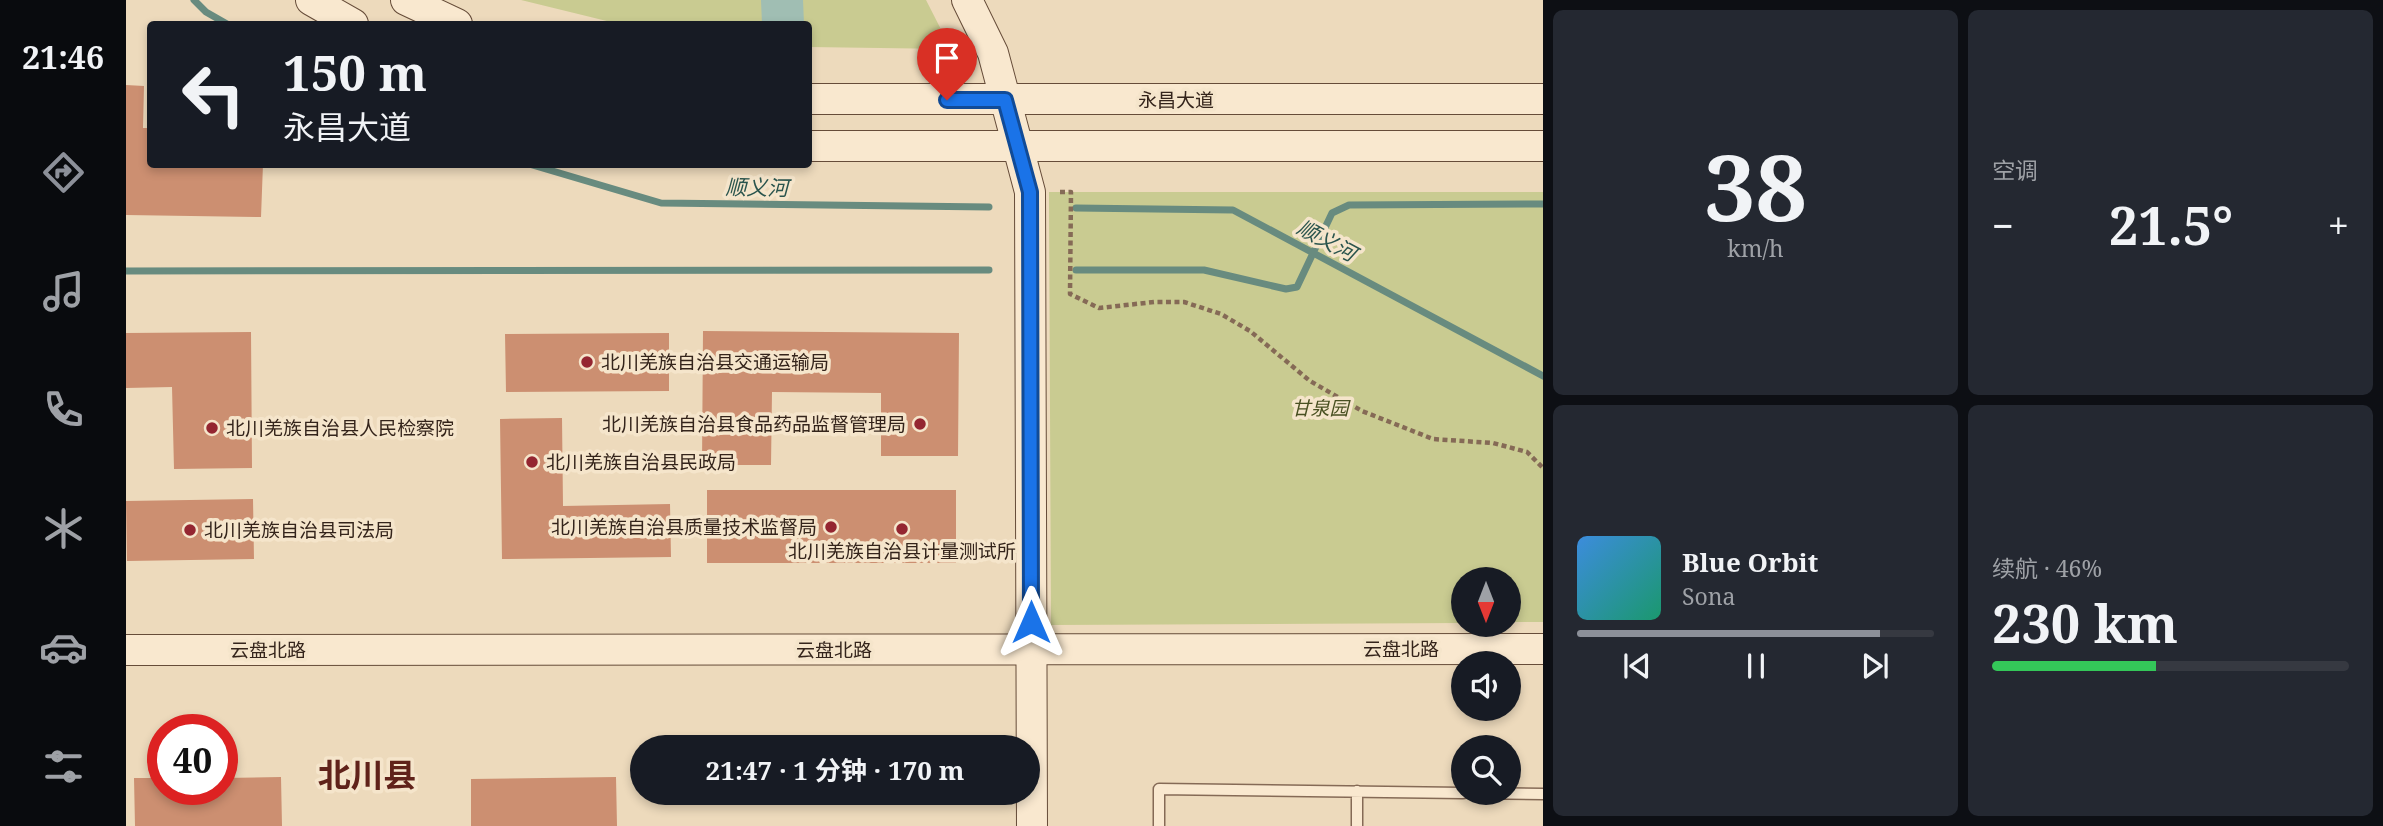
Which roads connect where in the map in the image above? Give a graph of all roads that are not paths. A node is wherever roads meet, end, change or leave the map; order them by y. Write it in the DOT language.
graph roads {
  1 [pos="311,0"];
  2 [pos="406,0"];
  3 [pos="967,0"];
  4 [pos="348,21"];
  5 [pos="451,21"];
  6 [pos="812,99"];
  7 [pos="1543,99"];
  8 [pos="1005,100"];
  9 [pos="812,146"];
  10 [pos="1018,146"];
  11 [pos="1543,146"];
  12 [pos="1031,649"];
  13 [pos="1543,649"];
  14 [pos="126,650"];
  15 [pos="1357,791"];
  16 [pos="1451,793"];
  17 [pos="1521,794"];
  18 [pos="1543,794"];
  19 [pos="1032,826"];
  20 [pos="1160,826"];
  21 [pos="1357,826"];
  1 -- 4 [label="street"];
  2 -- 5 [label="street"];
  3 -- 8 [label="street"];
  6 -- 8 [label="street, 永昌大道"];
  7 -- 8 [label="street, 永昌大道"];
  8 -- 10 [label="street"];
  9 -- 10 [label="street"];
  10 -- 11 [label="street"];
  10 -- 12 [label="street"];
  12 -- 13 [label="street, 云盘北路"];
  12 -- 14 [label="street, 云盘北路"];
  12 -- 19 [label="street"];
  15 -- 16 [label="lane"];
  15 -- 20 [label="lane"];
  15 -- 21 [label="lane"];
  17 -- 18 [label="lane"];
}
